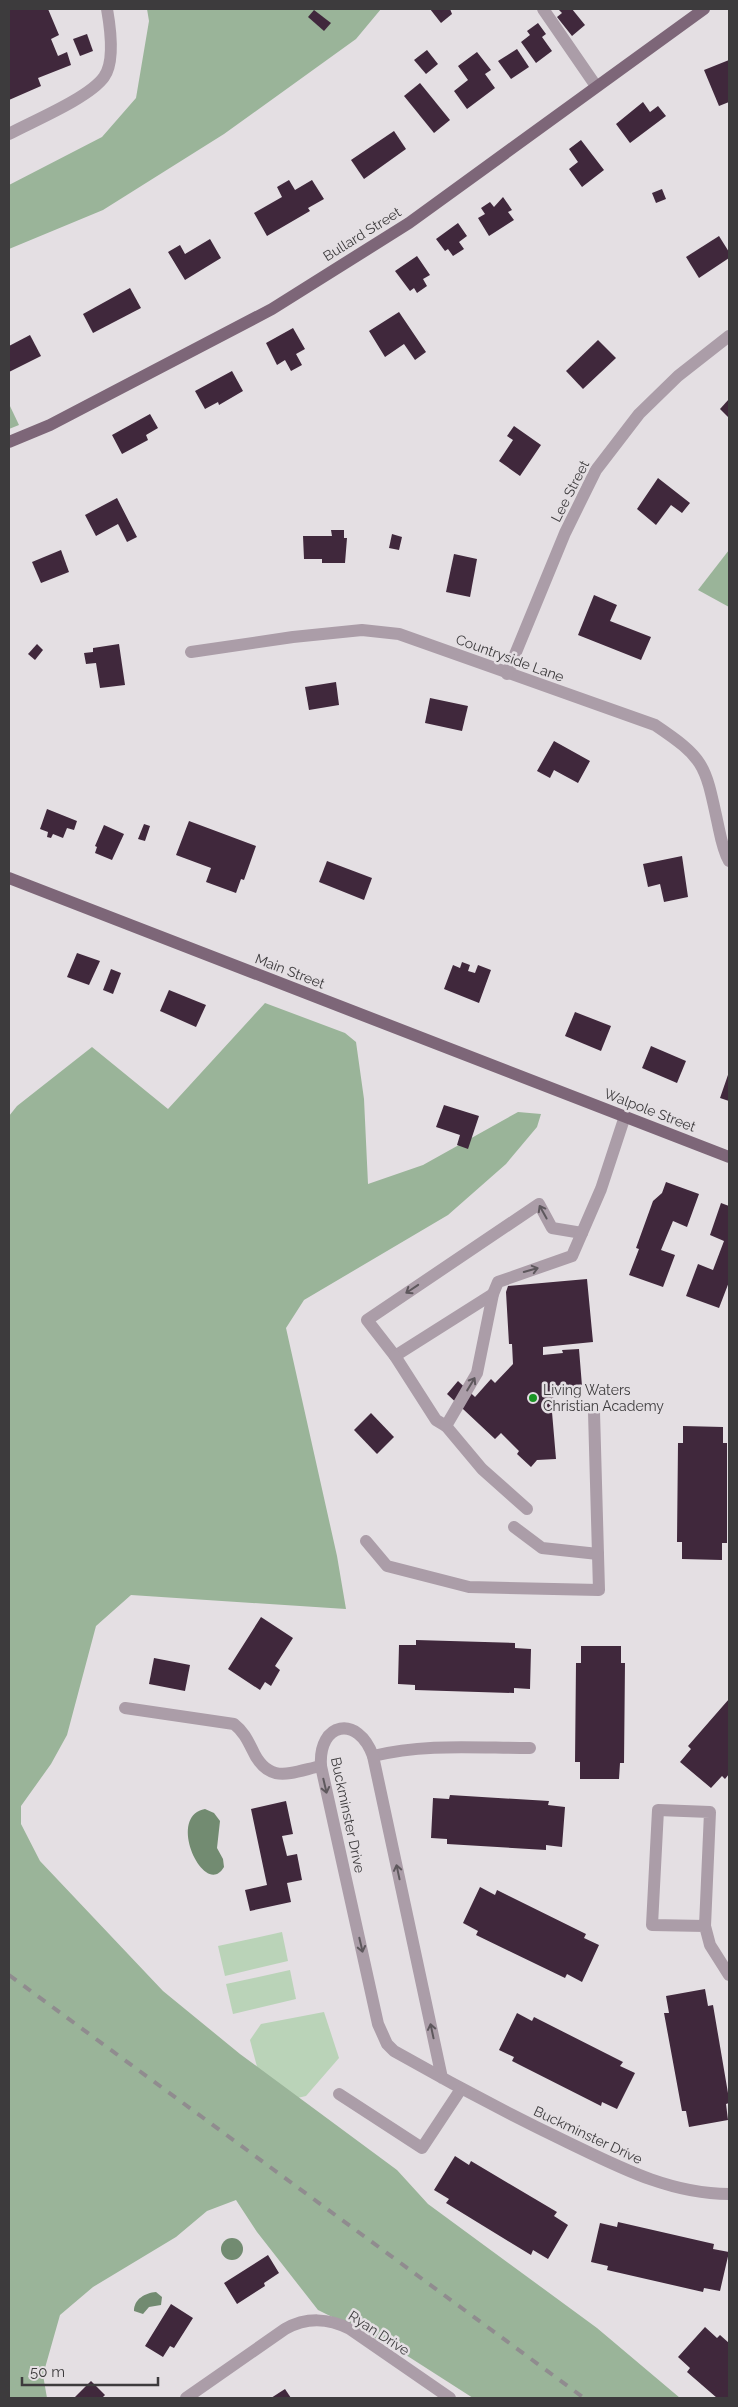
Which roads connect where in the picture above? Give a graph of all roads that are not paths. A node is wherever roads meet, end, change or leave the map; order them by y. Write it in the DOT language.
graph roads {
  1 [pos="107,9"];
  2 [pos="543,9"];
  3 [pos="704,9"];
  4 [pos="689,13"];
  5 [pos="596,86"];
  6 [pos="9,134"];
  7 [pos="729,336"];
  8 [pos="9,442"];
  9 [pos="191,652"];
  10 [pos="507,674"];
  11 [pos="729,861"];
  12 [pos="9,878"];
  13 [pos="560,1092"];
  14 [pos="625,1116"];
  15 [pos="729,1157"];
  16 [pos="582,1233"];
  17 [pos="493,1294"];
  18 [pos="395,1356"];
  19 [pos="594,1412"];
  20 [pos="446,1426"];
  21 [pos="527,1509"];
  22 [pos="514,1527"];
  23 [pos="366,1541"];
  24 [pos="598,1554"];
  25 [pos="124,1708"];
  26 [pos="530,1748"];
  27 [pos="374,1756"];
  28 [pos="321,1766"];
  29 [pos="705,1926"];
  30 [pos="729,1975"];
  31 [pos="442,2078"];
  32 [pos="461,2089"];
  33 [pos="339,2094"];
  34 [pos="729,2194"];
  35 [pos="186,2398"];
  36 [pos="450,2398"];
  1 -- 6 [label="street"];
  2 -- 5 [label="street"];
  3 -- 4 [label="main road, Bullard Street"];
  4 -- 5 [label="main road, Bullard Street"];
  5 -- 8 [label="main road, Bullard Street"];
  7 -- 10 [label="street, Lee Street"];
  9 -- 10 [label="street, Countryside Lane"];
  10 -- 11 [label="street, Countryside Lane"];
  12 -- 13 [label="main road, Main Street"];
  13 -- 14 [label="main road, Walpole Street"];
  14 -- 15 [label="main road, Walpole Street"];
  14 -- 16 [label="street"];
  17 -- 16 [label="street, one-way"];
  16 -- 18 [label="street, one-way"];
  17 -- 18 [label="street"];
  20 -- 17 [label="street, one-way"];
  18 -- 20 [label="street"];
  19 -- 24 [label="street"];
  20 -- 21 [label="street"];
  22 -- 24 [label="street"];
  23 -- 24 [label="street"];
  25 -- 28 [label="street"];
  26 -- 27 [label="street"];
  27 -- 28 [label="street, Buckminster Drive"];
  31 -- 27 [label="street, Buckminster Drive, one-way"];
  28 -- 31 [label="street, Buckminster Drive, one-way"];
  29 -- 29 [label="street"];
  29 -- 30 [label="street"];
  31 -- 32 [label="street, Buckminster Drive"];
  32 -- 33 [label="street"];
  32 -- 34 [label="street, Buckminster Drive"];
  35 -- 36 [label="street, Ryan Drive"];
}
